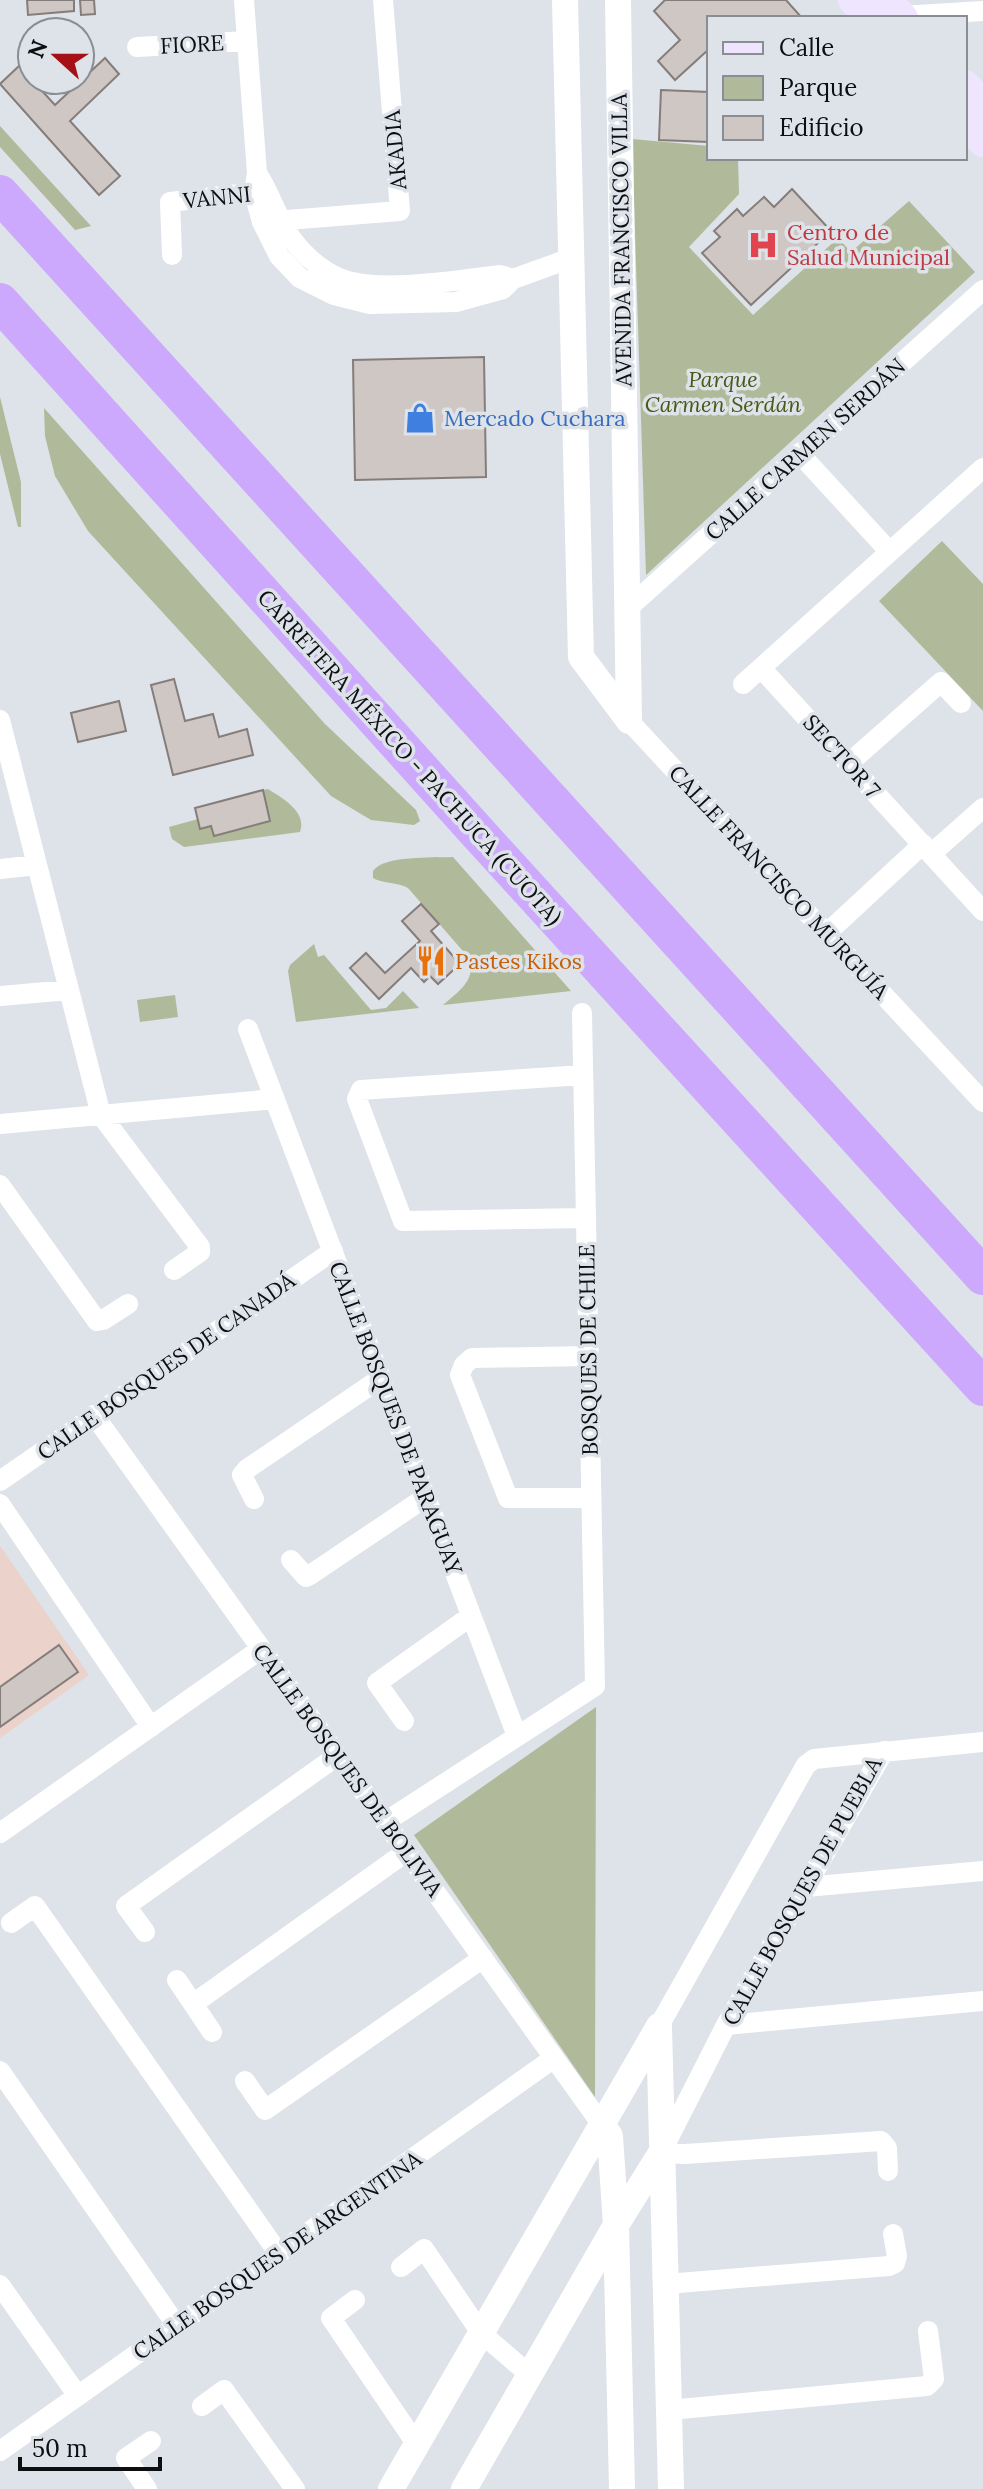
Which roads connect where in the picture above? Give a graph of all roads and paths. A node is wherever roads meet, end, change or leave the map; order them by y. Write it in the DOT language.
graph roads {
  1 [pos="244,0"];
  2 [pos="383,0"];
  3 [pos="565,0"];
  4 [pos="618,0"];
  5 [pos="853,0"];
  6 [pos="897,11"];
  7 [pos="983,11"];
  8 [pos="867,16"];
  9 [pos="247,41"];
  10 [pos="137,47"];
  11 [pos="967,87"];
  12 [pos="983,104"];
  13 [pos="967,124"];
  14 [pos="983,142"];
  15 [pos="260,186"];
  16 [pos="0,194"];
  17 [pos="271,221"];
  18 [pos="172,255"];
  19 [pos="571,258"];
  20 [pos="983,290"];
  21 [pos="0,302"];
  22 [pos="799,453"];
  23 [pos="983,468"];
  24 [pos="889,551"];
  25 [pos="627,609"];
  26 [pos="761,668"];
  27 [pos="743,684"];
  28 [pos="961,703"];
  29 [pos="0,720"];
  30 [pos="629,721"];
  31 [pos="3,746"];
  32 [pos="849,763"];
  33 [pos="983,808"];
  34 [pos="927,849"];
  35 [pos="37,865"];
  36 [pos="0,869"];
  37 [pos="983,911"];
  38 [pos="827,933"];
  39 [pos="69,990"];
  40 [pos="0,996"];
  41 [pos="582,1013"];
  42 [pos="248,1029"];
  43 [pos="583,1075"];
  44 [pos="275,1099"];
  45 [pos="983,1102"];
  46 [pos="101,1115"];
  47 [pos="0,1124"];
  48 [pos="0,1185"];
  49 [pos="586,1218"];
  50 [pos="333,1251"];
  51 [pos="174,1270"];
  52 [pos="983,1276"];
  53 [pos="128,1304"];
  54 [pos="588,1356"];
  55 [pos="381,1378"];
  56 [pos="983,1387"];
  57 [pos="94,1415"];
  58 [pos="0,1481"];
  59 [pos="426,1497"];
  60 [pos="591,1498"];
  61 [pos="254,1499"];
  62 [pos="0,1504"];
  63 [pos="291,1560"];
  64 [pos="471,1616"];
  65 [pos="261,1649"];
  66 [pos="404,1721"];
  67 [pos="151,1727"];
  68 [pos="517,1736"];
  69 [pos="983,1742"];
  70 [pos="884,1751"];
  71 [pos="337,1756"];
  72 [pos="385,1822"];
  73 [pos="0,1833"];
  74 [pos="406,1852"];
  75 [pos="983,1871"];
  76 [pos="806,1887"];
  77 [pos="11,1923"];
  78 [pos="145,1932"];
  79 [pos="483,1958"];
  80 [pos="177,1980"];
  81 [pos="983,2001"];
  82 [pos="193,2004"];
  83 [pos="726,2025"];
  84 [pos="659,2026"];
  85 [pos="212,2032"];
  86 [pos="554,2058"];
  87 [pos="0,2071"];
  88 [pos="245,2081"];
  89 [pos="602,2125"];
  90 [pos="661,2153"];
  91 [pos="888,2171"];
  92 [pos="616,2225"];
  93 [pos="893,2234"];
  94 [pos="279,2254"];
  95 [pos="401,2267"];
  96 [pos="666,2284"];
  97 [pos="0,2285"];
  98 [pos="582,2285"];
  99 [pos="617,2290"];
  100 [pos="355,2300"];
  101 [pos="177,2326"];
  102 [pos="928,2331"];
  103 [pos="481,2333"];
  104 [pos="530,2375"];
  105 [pos="78,2396"];
  106 [pos="202,2406"];
  107 [pos="669,2410"];
  108 [pos="151,2441"];
  109 [pos="417,2445"];
  110 [pos="0,2451"];
  111 [pos="474,2483"];
  112 [pos="147,2489"];
  113 [pos="295,2489"];
  114 [pos="391,2489"];
  115 [pos="622,2489"];
  116 [pos="671,2489"];
  1 -- 9 [label="street"];
  2 -- 17 [label="street, AKADIA"];
  3 -- 19 [label="street"];
  4 -- 25 [label="street, AVENIDA FRANCISCO VILLA"];
  5 -- 8 [label="main road"];
  6 -- 7 [label="street"];
  9 -- 10 [label="street, FIORE"];
  9 -- 15 [label="street"];
  11 -- 12 [label="main road"];
  13 -- 14 [label="main road"];
  15 -- 17 [label="street"];
  15 -- 18 [label="street, VANNI"];
  16 -- 52 [label="highway"];
  17 -- 19 [label="street"];
  19 -- 30 [label="street, CALLE FRANCISCO MURGUÍA"];
  20 -- 22 [label="street, CALLE CARMEN SERDÁN"];
  21 -- 56 [label="highway, CARRETERA MÉXICO - PACHUCA (CUOTA)"];
  22 -- 24 [label="street"];
  22 -- 25 [label="street, CALLE CARMEN SERDÁN"];
  23 -- 24 [label="street"];
  24 -- 26 [label="street"];
  25 -- 30 [label="street, AVENIDA FRANCISCO VILLA"];
  26 -- 27 [label="street"];
  26 -- 32 [label="street, SECTOR 7"];
  28 -- 32 [label="street"];
  29 -- 31 [label="street"];
  30 -- 38 [label="street, CALLE FRANCISCO MURGUÍA"];
  31 -- 35 [label="street"];
  32 -- 34 [label="street, SECTOR 7"];
  33 -- 34 [label="street"];
  34 -- 37 [label="street, SECTOR 7"];
  34 -- 38 [label="street"];
  35 -- 36 [label="street"];
  35 -- 39 [label="street"];
  38 -- 45 [label="street, CALLE FRANCISCO MURGUÍA"];
  39 -- 40 [label="street"];
  39 -- 46 [label="street"];
  41 -- 43 [label="street, BOSQUES DE CHILE"];
  42 -- 44 [label="street, CALLE BOSQUES DE PARAGUAY"];
  43 -- 49 [label="street, BOSQUES DE CHILE"];
  43 -- 49 [label="street"];
  44 -- 46 [label="street"];
  44 -- 50 [label="street, CALLE BOSQUES DE PARAGUAY"];
  46 -- 47 [label="street"];
  46 -- 51 [label="street"];
  48 -- 53 [label="street"];
  49 -- 54 [label="street, BOSQUES DE CHILE"];
  50 -- 55 [label="street, CALLE BOSQUES DE PARAGUAY"];
  50 -- 57 [label="street, CALLE BOSQUES DE CANADÁ"];
  54 -- 60 [label="street, BOSQUES DE CHILE"];
  54 -- 60 [label="street"];
  55 -- 59 [label="street, CALLE BOSQUES DE PARAGUAY"];
  55 -- 61 [label="street"];
  57 -- 58 [label="street, CALLE BOSQUES DE CANADÁ"];
  57 -- 65 [label="street, CALLE BOSQUES DE BOLIVIA"];
  59 -- 63 [label="street"];
  59 -- 64 [label="street, CALLE BOSQUES DE PARAGUAY"];
  60 -- 68 [label="street, BOSQUES DE CHILE"];
  62 -- 67 [label="street"];
  64 -- 66 [label="street"];
  64 -- 68 [label="street, CALLE BOSQUES DE PARAGUAY"];
  65 -- 67 [label="street"];
  65 -- 71 [label="street, CALLE BOSQUES DE BOLIVIA"];
  67 -- 73 [label="street"];
  68 -- 72 [label="street"];
  69 -- 70 [label="street"];
  70 -- 76 [label="street, CALLE BOSQUES DE PUEBLA"];
  70 -- 84 [label="street, CALLE BOSQUES DE PUEBLA"];
  71 -- 72 [label="street, CALLE BOSQUES DE BOLIVIA"];
  71 -- 78 [label="street"];
  72 -- 74 [label="street, CALLE BOSQUES DE BOLIVIA"];
  74 -- 79 [label="street, CALLE BOSQUES DE BOLIVIA"];
  74 -- 82 [label="street"];
  75 -- 76 [label="street"];
  76 -- 83 [label="street, CALLE BOSQUES DE PUEBLA"];
  77 -- 94 [label="street"];
  79 -- 86 [label="street, CALLE BOSQUES DE BOLIVIA"];
  79 -- 88 [label="street"];
  80 -- 82 [label="street"];
  81 -- 83 [label="street"];
  82 -- 85 [label="street"];
  83 -- 90 [label="street, CALLE BOSQUES DE PUEBLA"];
  84 -- 89 [label="street, CALLE BOSQUES DE PUEBLA"];
  84 -- 90 [label="street"];
  86 -- 89 [label="street, CALLE BOSQUES DE BOLIVIA"];
  86 -- 94 [label="street, CALLE BOSQUES DE ARGENTINA"];
  87 -- 101 [label="street"];
  89 -- 92 [label="street"];
  89 -- 103 [label="street, CALLE BOSQUES DE PUEBLA"];
  90 -- 91 [label="street"];
  90 -- 92 [label="street, CALLE BOSQUES DE PUEBLA"];
  90 -- 96 [label="street"];
  92 -- 98 [label="street, CALLE BOSQUES DE PUEBLA"];
  92 -- 99 [label="street"];
  93 -- 96 [label="street"];
  94 -- 101 [label="street, CALLE BOSQUES DE ARGENTINA"];
  95 -- 103 [label="street"];
  96 -- 107 [label="street"];
  97 -- 105 [label="street"];
  98 -- 99 [label="street"];
  98 -- 104 [label="street, CALLE BOSQUES DE PUEBLA"];
  99 -- 115 [label="street"];
  100 -- 109 [label="street"];
  101 -- 105 [label="street, CALLE BOSQUES DE ARGENTINA"];
  102 -- 107 [label="street"];
  103 -- 104 [label="street"];
  103 -- 109 [label="street, CALLE BOSQUES DE PUEBLA"];
  104 -- 111 [label="street, CALLE BOSQUES DE PUEBLA"];
  105 -- 110 [label="street, CALLE BOSQUES DE ARGENTINA"];
  106 -- 113 [label="street"];
  107 -- 116 [label="street"];
  108 -- 112 [label="street"];
  109 -- 114 [label="street, CALLE BOSQUES DE PUEBLA"];
}
